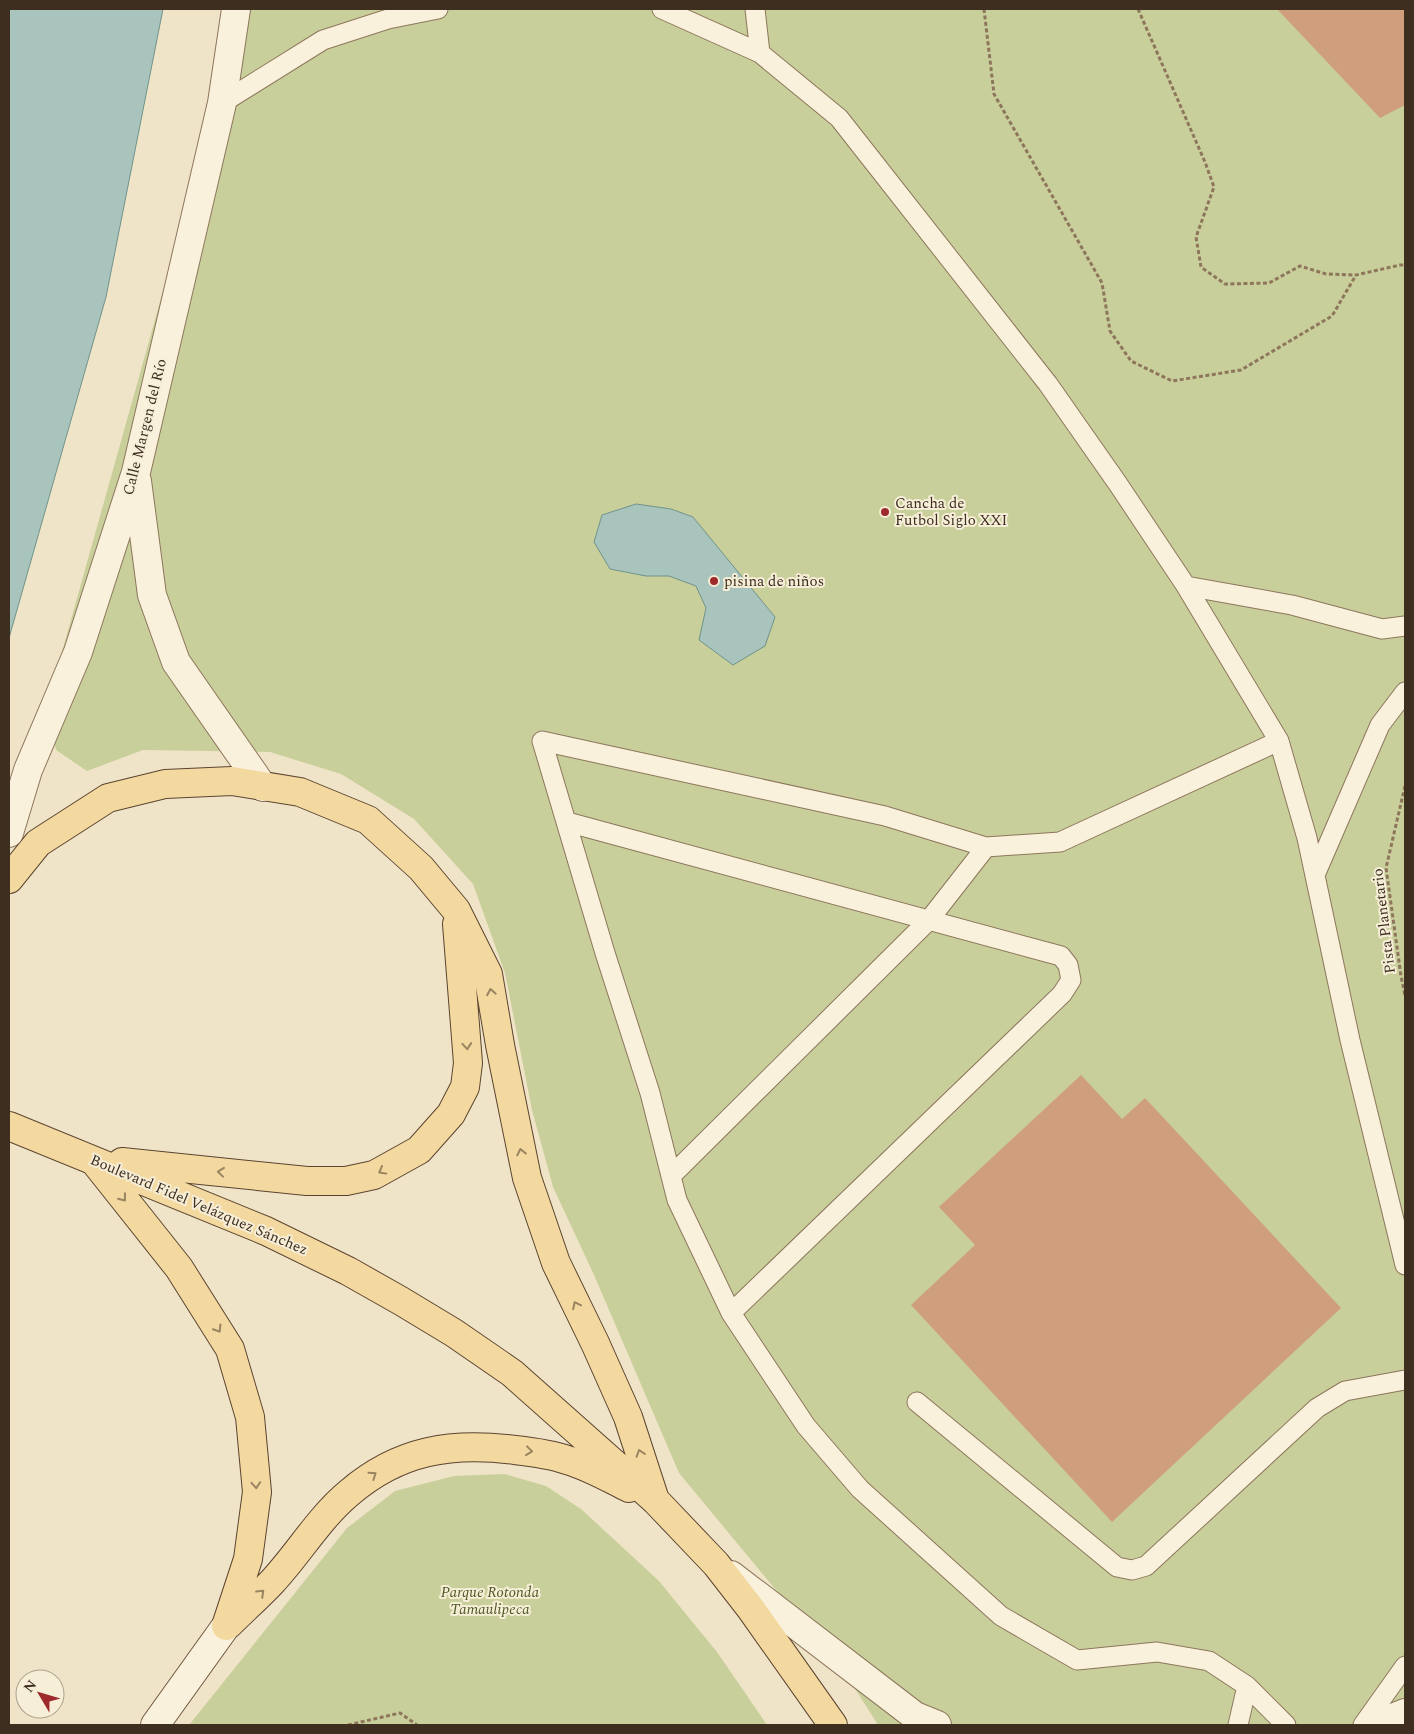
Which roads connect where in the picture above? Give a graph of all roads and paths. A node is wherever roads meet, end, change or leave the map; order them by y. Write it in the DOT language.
graph roads {
  1 [pos="236,9"];
  2 [pos="438,9"];
  3 [pos="662,9"];
  4 [pos="755,9"];
  5 [pos="984,9"];
  6 [pos="1138,9"];
  7 [pos="760,53"];
  8 [pos="222,103"];
  9 [pos="1405,265"];
  10 [pos="1356,275"];
  11 [pos="136,472"];
  12 [pos="1186,586"];
  13 [pos="1405,626"];
  14 [pos="1405,692"];
  15 [pos="1279,741"];
  16 [pos="264,786"];
  17 [pos="1405,786"];
  18 [pos="566,822"];
  19 [pos="9,833"];
  20 [pos="986,847"];
  21 [pos="1315,875"];
  22 [pos="9,879"];
  23 [pos="456,910"];
  24 [pos="929,920"];
  25 [pos="1405,996"];
  26 [pos="16,1129"];
  27 [pos="93,1160"];
  28 [pos="671,1176"];
  29 [pos="1405,1265"];
  30 [pos="731,1313"];
  31 [pos="1405,1380"];
  32 [pos="917,1402"];
  33 [pos="655,1500"];
  34 [pos="716,1564"];
  35 [pos="226,1626"];
  36 [pos="1405,1666"];
  37 [pos="1247,1686"];
  38 [pos="1405,1713"];
  39 [pos="155,1725"];
  40 [pos="348,1725"];
  41 [pos="417,1725"];
  42 [pos="833,1725"];
  43 [pos="937,1725"];
  44 [pos="1238,1725"];
  45 [pos="1286,1725"];
  46 [pos="1362,1725"];
  47 [pos="1375,1725"];
  1 -- 8 [label="street, Calle Margen del Río"];
  2 -- 8 [label="lane"];
  3 -- 7 [label="lane"];
  4 -- 7 [label="lane"];
  5 -- 10 [label="path"];
  6 -- 10 [label="path"];
  7 -- 12 [label="lane"];
  8 -- 11 [label="street, Calle Margen del Río"];
  9 -- 10 [label="path"];
  11 -- 16 [label="street"];
  11 -- 19 [label="street, Calle Margen del Río"];
  12 -- 13 [label="lane"];
  12 -- 15 [label="lane"];
  14 -- 21 [label="lane"];
  15 -- 20 [label="lane"];
  15 -- 21 [label="lane"];
  16 -- 22 [label="main road"];
  16 -- 23 [label="main road"];
  17 -- 25 [label="path, Pista Planetario"];
  18 -- 20 [label="lane"];
  18 -- 24 [label="lane"];
  18 -- 28 [label="lane"];
  20 -- 24 [label="lane"];
  21 -- 29 [label="lane"];
  23 -- 27 [label="main road, one-way"];
  33 -- 23 [label="main road, one-way"];
  24 -- 28 [label="lane"];
  24 -- 30 [label="lane"];
  26 -- 27 [label="main road, Boulevard Fidel Velázquez Sánchez"];
  27 -- 33 [label="main road, Boulevard Fidel Velázquez Sánchez"];
  27 -- 35 [label="main road, one-way"];
  28 -- 30 [label="lane"];
  30 -- 37 [label="lane"];
  31 -- 32 [label="lane"];
  33 -- 34 [label="main road, Boulevard Fidel Velázquez Sánchez"];
  35 -- 33 [label="main road, one-way"];
  34 -- 42 [label="main road, Boulevard Fidel Velázquez Sánchez"];
  34 -- 43 [label="street"];
  35 -- 39 [label="street"];
  36 -- 46 [label="lane"];
  37 -- 44 [label="lane"];
  37 -- 45 [label="lane"];
  38 -- 47 [label="street"];
  40 -- 41 [label="path"];
}
